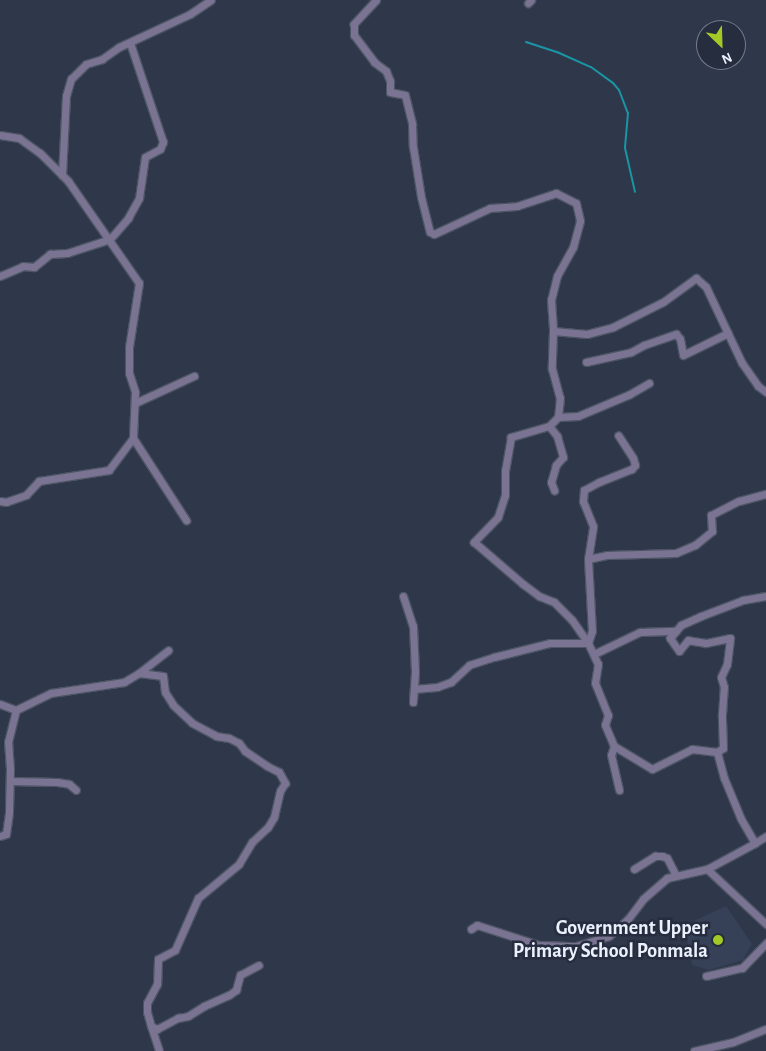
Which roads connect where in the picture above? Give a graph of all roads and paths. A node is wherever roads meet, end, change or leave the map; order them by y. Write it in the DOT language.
graph roads {
  1 [pos="211,0"];
  2 [pos="376,0"];
  3 [pos="130,43"];
  4 [pos="0,135"];
  5 [pos="62,176"];
  6 [pos="110,239"];
  7 [pos="0,276"];
  8 [pos="553,331"];
  9 [pos="728,334"];
  10 [pos="586,362"];
  11 [pos="194,376"];
  12 [pos="649,383"];
  13 [pos="766,392"];
  14 [pos="135,403"];
  15 [pos="558,417"];
  16 [pos="549,426"];
  17 [pos="618,435"];
  18 [pos="133,438"];
  19 [pos="554,490"];
  20 [pos="766,494"];
  21 [pos="0,501"];
  22 [pos="186,520"];
  23 [pos="588,559"];
  24 [pos="404,596"];
  25 [pos="766,596"];
  26 [pos="676,631"];
  27 [pos="588,643"];
  28 [pos="168,650"];
  29 [pos="594,654"];
  30 [pos="137,675"];
  31 [pos="414,689"];
  32 [pos="413,702"];
  33 [pos="0,704"];
  34 [pos="16,710"];
  35 [pos="614,746"];
  36 [pos="717,752"];
  37 [pos="10,782"];
  38 [pos="76,790"];
  39 [pos="619,790"];
  40 [pos="0,836"];
  41 [pos="766,836"];
  42 [pos="755,843"];
  43 [pos="634,869"];
  44 [pos="707,869"];
  45 [pos="676,876"];
  46 [pos="766,924"];
  47 [pos="471,929"];
  48 [pos="766,943"];
  49 [pos="259,965"];
  50 [pos="706,976"];
  51 [pos="151,1026"];
  52 [pos="766,1029"];
  53 [pos="159,1051"];
  54 [pos="694,1051"];
  1 -- 3 [label="street"];
  2 -- 8 [label="street"];
  3 -- 5 [label="street"];
  3 -- 6 [label="street"];
  4 -- 5 [label="street"];
  5 -- 6 [label="street"];
  6 -- 7 [label="street"];
  6 -- 14 [label="street"];
  8 -- 9 [label="street"];
  8 -- 15 [label="street"];
  9 -- 10 [label="street"];
  9 -- 13 [label="street"];
  11 -- 14 [label="street"];
  12 -- 15 [label="street"];
  14 -- 18 [label="street"];
  15 -- 16 [label="street"];
  16 -- 19 [label="street"];
  16 -- 27 [label="street"];
  17 -- 23 [label="street"];
  18 -- 21 [label="street"];
  18 -- 22 [label="street"];
  20 -- 23 [label="street"];
  23 -- 27 [label="street"];
  24 -- 31 [label="street"];
  25 -- 26 [label="street"];
  26 -- 29 [label="street"];
  26 -- 36 [label="street"];
  27 -- 29 [label="street"];
  27 -- 31 [label="street"];
  28 -- 30 [label="street"];
  29 -- 35 [label="street"];
  30 -- 34 [label="street"];
  30 -- 51 [label="street"];
  31 -- 32 [label="street"];
  33 -- 34 [label="street"];
  34 -- 37 [label="street"];
  35 -- 36 [label="street"];
  35 -- 39 [label="street"];
  36 -- 42 [label="street"];
  37 -- 38 [label="street"];
  37 -- 40 [label="street"];
  41 -- 42 [label="street"];
  42 -- 44 [label="street"];
  43 -- 45 [label="street"];
  44 -- 45 [label="street"];
  44 -- 46 [label="street"];
  45 -- 47 [label="street"];
  48 -- 50 [label="street"];
  49 -- 51 [label="street"];
  51 -- 53 [label="street"];
  52 -- 54 [label="street"];
}
